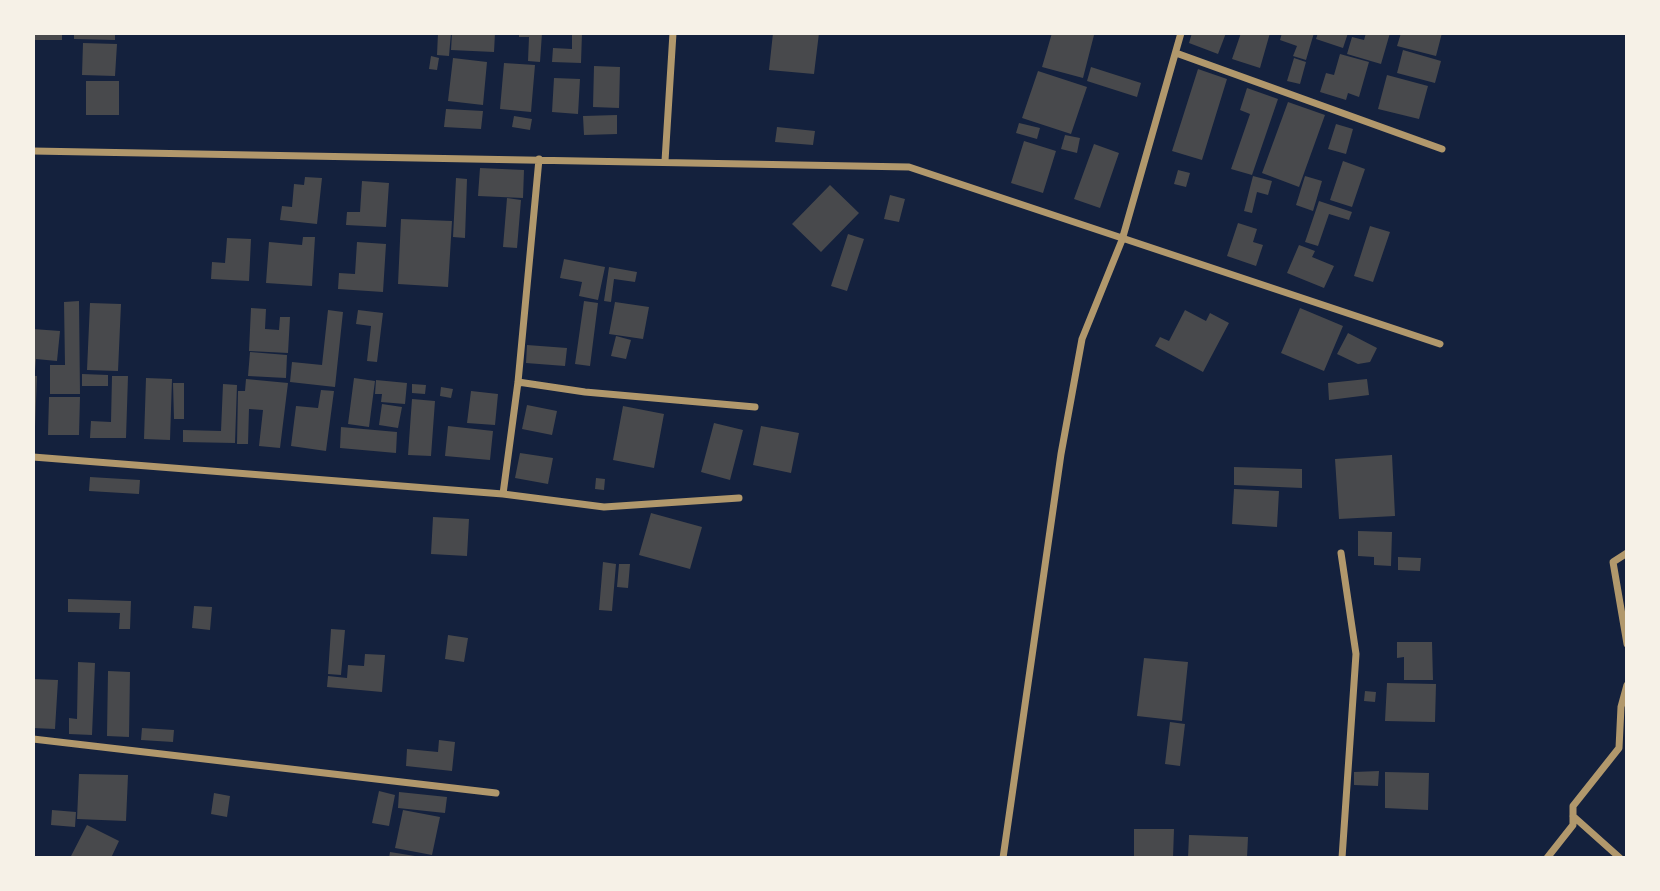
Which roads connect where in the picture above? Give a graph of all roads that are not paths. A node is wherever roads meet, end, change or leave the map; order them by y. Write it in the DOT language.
graph roads {
  1 [pos="673,33"];
  2 [pos="1181,33"];
  3 [pos="1176,52"];
  4 [pos="1441,149"];
  5 [pos="33,150"];
  6 [pos="539,159"];
  7 [pos="665,161"];
  8 [pos="1122,240"];
  9 [pos="1440,344"];
  10 [pos="518,382"];
  11 [pos="755,407"];
  12 [pos="33,457"];
  13 [pos="503,494"];
  14 [pos="739,498"];
  15 [pos="1340,553"];
  16 [pos="1627,553"];
  17 [pos="1627,644"];
  18 [pos="1627,685"];
  19 [pos="33,739"];
  20 [pos="496,793"];
  21 [pos="1573,816"];
  22 [pos="1003,858"];
  23 [pos="1342,858"];
  24 [pos="1547,858"];
  25 [pos="1620,858"];
  1 -- 7 [label="street"];
  2 -- 3 [label="street"];
  3 -- 4 [label="street"];
  3 -- 8 [label="street"];
  5 -- 6 [label="street"];
  6 -- 7 [label="street"];
  6 -- 10 [label="street"];
  7 -- 8 [label="street"];
  8 -- 9 [label="street"];
  8 -- 22 [label="street"];
  10 -- 11 [label="street"];
  10 -- 13 [label="street"];
  12 -- 13 [label="street"];
  13 -- 14 [label="street"];
  15 -- 23 [label="street"];
  16 -- 17 [label="street"];
  18 -- 21 [label="street"];
  19 -- 20 [label="street"];
  21 -- 24 [label="street"];
  21 -- 25 [label="street"];
}
